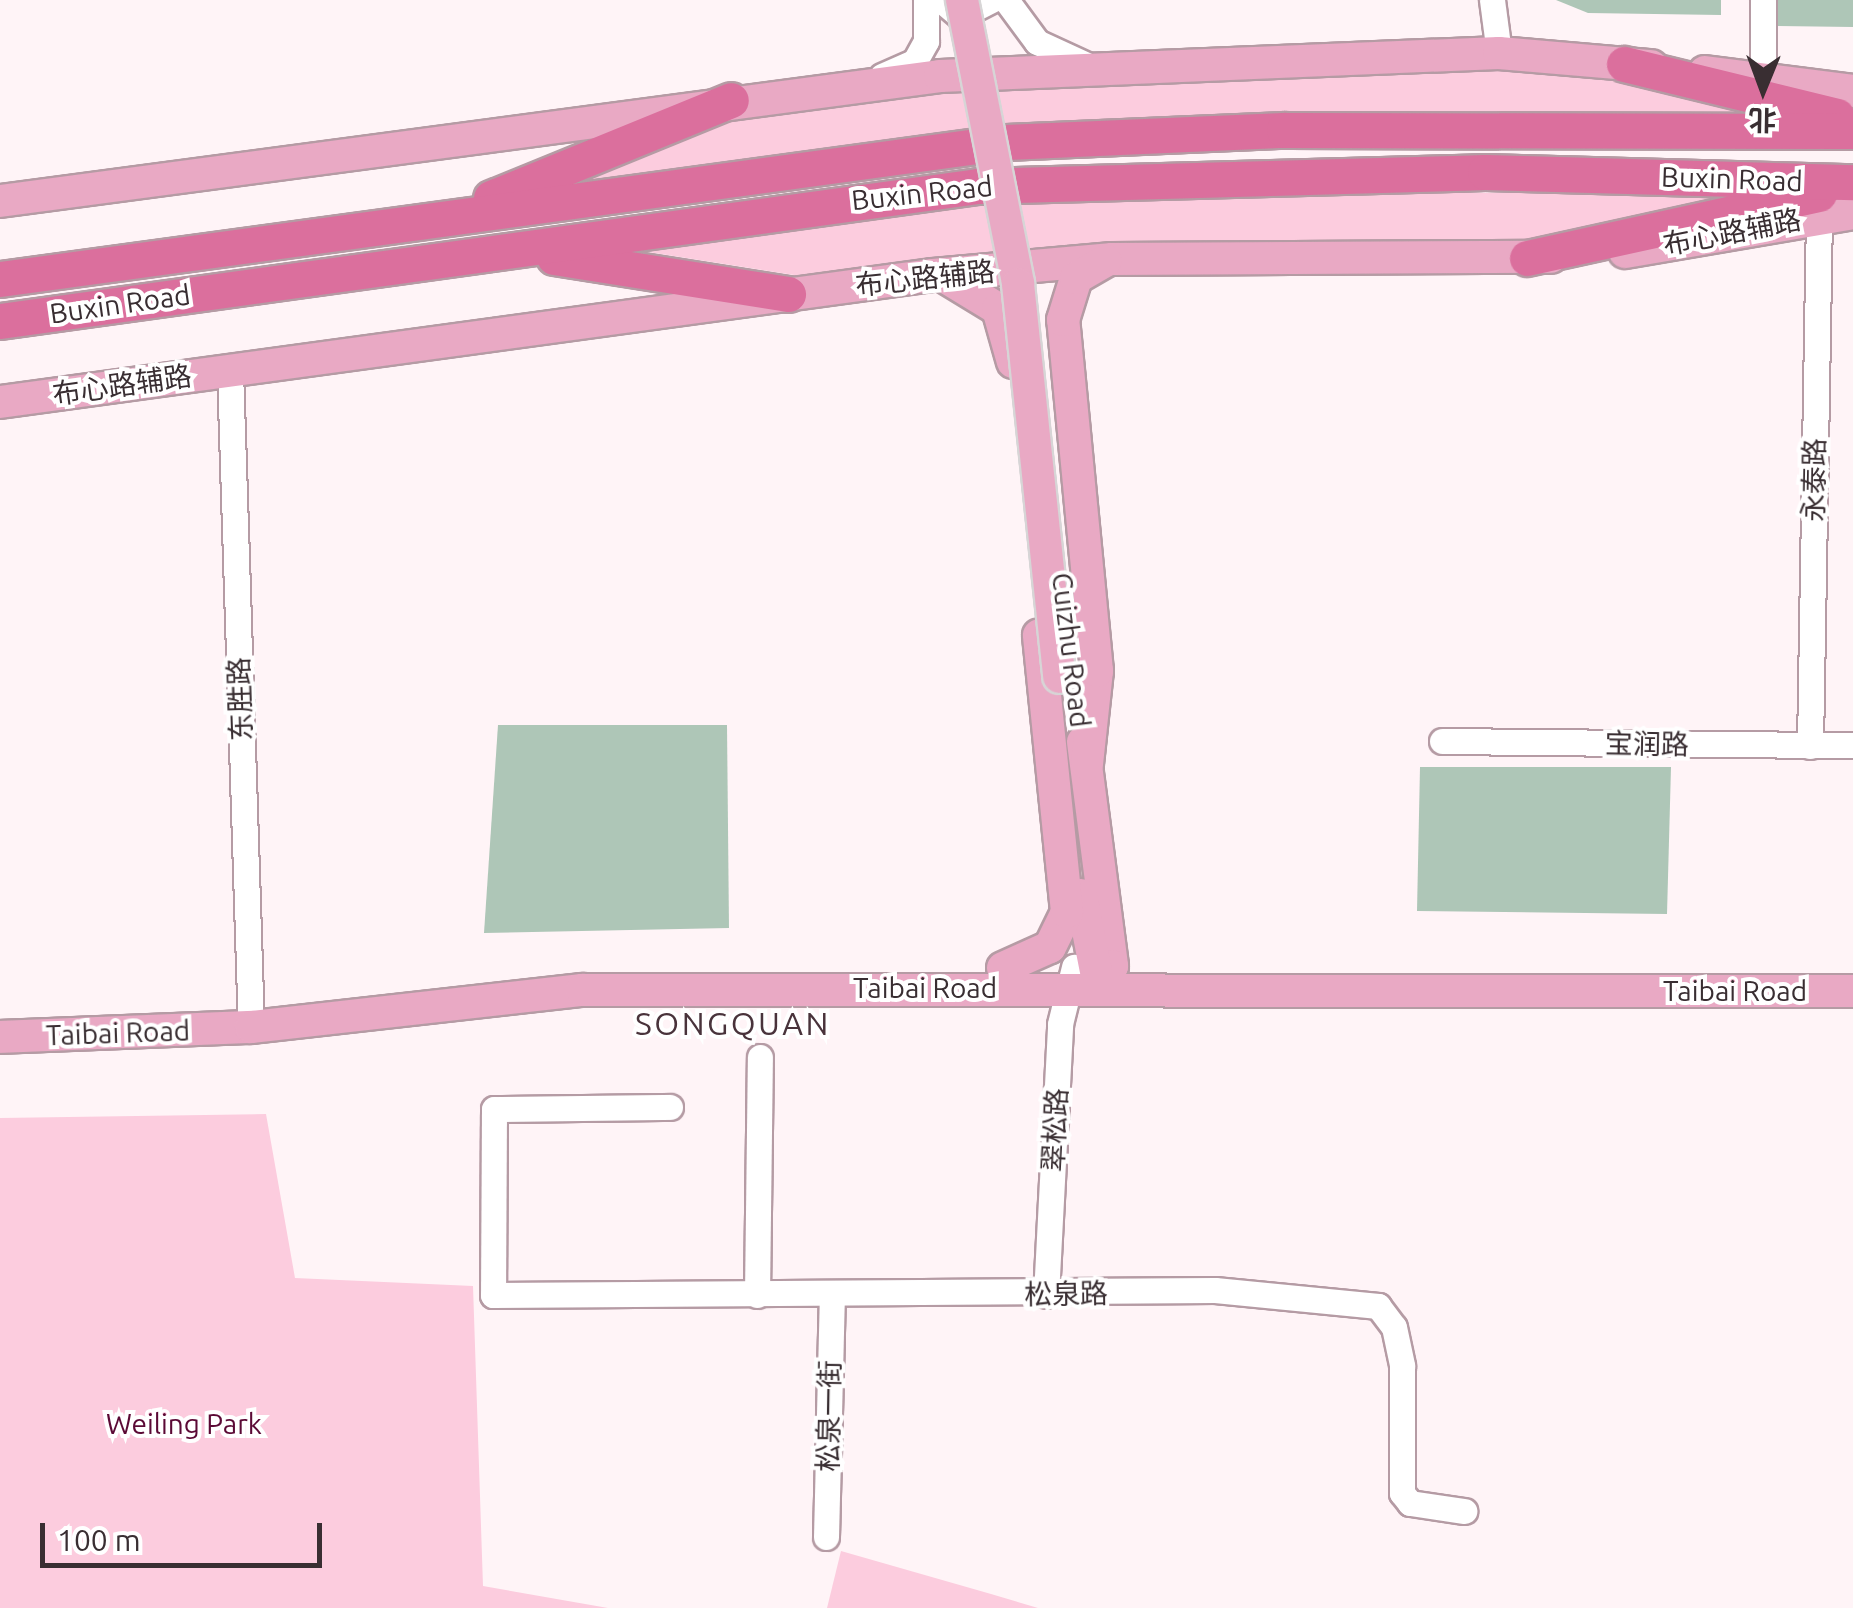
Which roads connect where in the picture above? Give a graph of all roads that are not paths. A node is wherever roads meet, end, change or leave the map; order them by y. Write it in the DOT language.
graph roads {
  1 [pos="926,0"];
  2 [pos="941,0"];
  3 [pos="962,0"];
  4 [pos="977,0"];
  5 [pos="992,0"];
  6 [pos="1006,0"];
  7 [pos="1492,0"];
  8 [pos="1763,0"];
  9 [pos="1499,53"];
  10 [pos="1624,64"];
  11 [pos="1087,66"];
  12 [pos="1763,78"];
  13 [pos="868,82"];
  14 [pos="1853,91"];
  15 [pos="731,100"];
  16 [pos="1853,118"];
  17 [pos="1853,131"];
  18 [pos="1853,185"];
  19 [pos="0,201"];
  20 [pos="1853,213"];
  21 [pos="1819,215"];
  22 [pos="444,216"];
  23 [pos="473,253"];
  24 [pos="1527,258"];
  25 [pos="1112,259"];
  26 [pos="933,275"];
  27 [pos="0,279"];
  28 [pos="788,294"];
  29 [pos="1063,320"];
  30 [pos="0,322"];
  31 [pos="1010,337"];
  32 [pos="230,371"];
  33 [pos="0,402"];
  34 [pos="1065,676"];
  35 [pos="1047,719"];
  36 [pos="1442,741"];
  37 [pos="1853,745"];
  38 [pos="1810,746"];
  39 [pos="1086,764"];
  40 [pos="1003,968"];
  41 [pos="1853,970"];
  42 [pos="1088,975"];
  43 [pos="1853,991"];
  44 [pos="250,1017"];
  45 [pos="0,1018"];
  46 [pos="0,1038"];
  47 [pos="760,1057"];
  48 [pos="670,1106"];
  49 [pos="1046,1294"];
  50 [pos="832,1295"];
  51 [pos="757,1296"];
  52 [pos="1464,1511"];
  53 [pos="826,1537"];
  1 -- 13 [label="street"];
  2 -- 5 [label="street"];
  3 -- 34 [label="main road, Cuizhu Road, bridge"];
  4 -- 34 [label="main road, Cuizhu Road"];
  6 -- 11 [label="street"];
  7 -- 9 [label="street"];
  8 -- 12 [label="street"];
  9 -- 10 [label="main road"];
  9 -- 11 [label="main road"];
  10 -- 12 [label="main road"];
  10 -- 16 [label="highway"];
  11 -- 13 [label="main road"];
  12 -- 14 [label="main road"];
  13 -- 15 [label="main road"];
  15 -- 19 [label="main road"];
  15 -- 22 [label="highway"];
  17 -- 22 [label="highway, Buxin Road"];
  18 -- 23 [label="highway, Buxin Road"];
  18 -- 24 [label="highway"];
  20 -- 21 [label="main road, 布心路辅路"];
  21 -- 24 [label="main road, 布心路辅路"];
  21 -- 38 [label="street, 永泰路"];
  22 -- 27 [label="highway, Buxin Road"];
  23 -- 28 [label="highway"];
  23 -- 30 [label="highway, Buxin Road"];
  24 -- 25 [label="main road, 布心路辅路"];
  25 -- 26 [label="main road, 布心路辅路"];
  25 -- 29 [label="main road"];
  26 -- 28 [label="main road, 布心路辅路"];
  26 -- 31 [label="main road"];
  28 -- 32 [label="main road, 布心路辅路"];
  29 -- 31 [label="main road"];
  29 -- 39 [label="main road"];
  31 -- 35 [label="main road"];
  32 -- 33 [label="main road, 布心路辅路"];
  32 -- 44 [label="street, 东胜路"];
  34 -- 35 [label="main road, Cuizhu Road"];
  34 -- 39 [label="main road, Cuizhu Road"];
  34 -- 42 [label="main road, Cuizhu Road"];
  35 -- 40 [label="main road, Cuizhu Road"];
  36 -- 38 [label="street, 宝润路"];
  37 -- 38 [label="street, 宝润路"];
  39 -- 42 [label="main road, Cuizhu Road"];
  40 -- 42 [label="main road, Taibai Road"];
  40 -- 44 [label="main road, Taibai Road"];
  41 -- 42 [label="main road, Taibai Road"];
  42 -- 43 [label="main road, Taibai Road"];
  42 -- 44 [label="main road, Taibai Road"];
  42 -- 49 [label="street, 翠松路"];
  44 -- 45 [label="main road, Taibai Road"];
  44 -- 46 [label="main road, Taibai Road"];
  47 -- 51 [label="street"];
  48 -- 51 [label="street, 松泉路"];
  49 -- 50 [label="street, 松泉路"];
  49 -- 52 [label="street, 松泉路"];
  50 -- 51 [label="street, 松泉路"];
  50 -- 53 [label="street, 松泉一街"];
}
